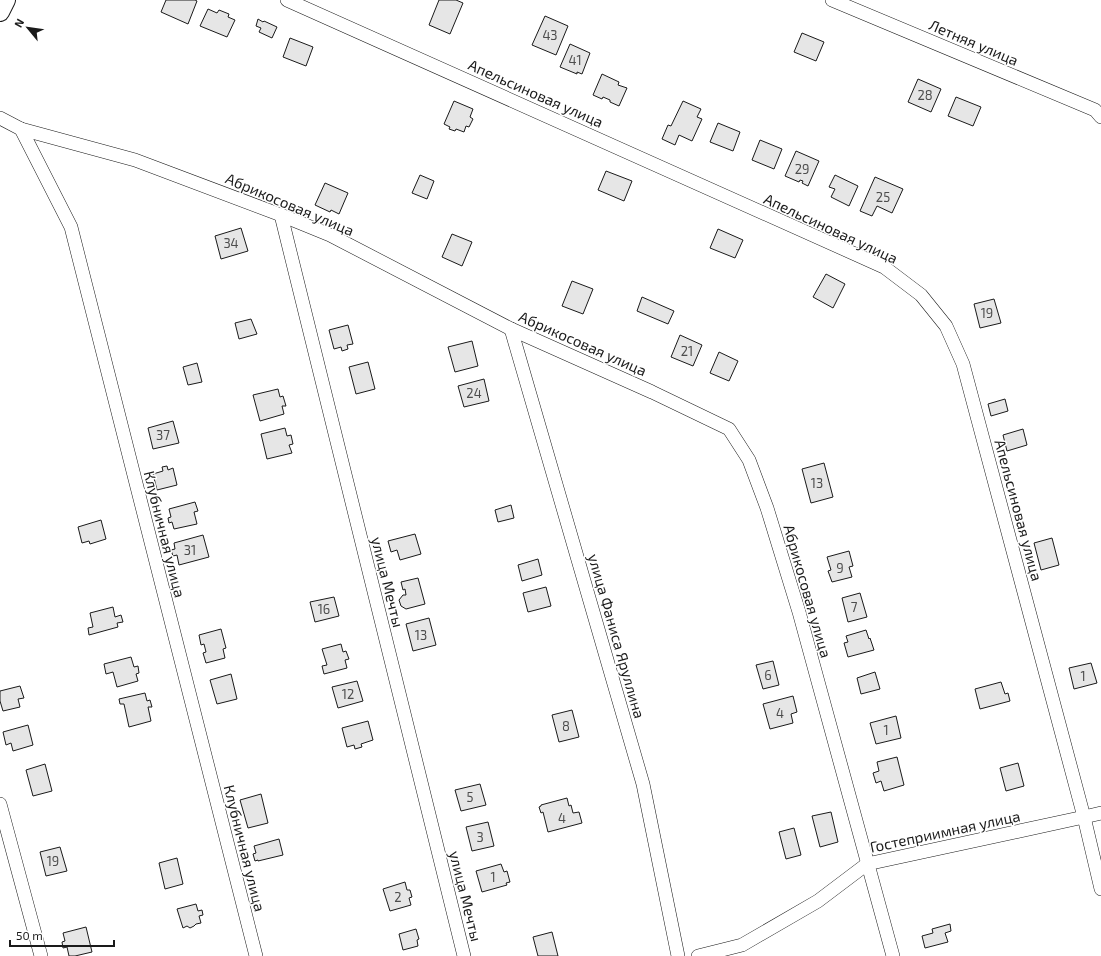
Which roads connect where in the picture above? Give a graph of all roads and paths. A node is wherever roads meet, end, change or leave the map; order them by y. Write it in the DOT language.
graph roads {
  1 [pos="6,0"];
  2 [pos="287,0"];
  3 [pos="832,0"];
  4 [pos="0,12"];
  5 [pos="1101,117"];
  6 [pos="0,118"];
  7 [pos="21,129"];
  8 [pos="281,215"];
  9 [pos="511,329"];
  10 [pos="0,804"];
  11 [pos="1101,812"];
  12 [pos="1084,817"];
  13 [pos="867,864"];
  14 [pos="1101,889"];
  15 [pos="41,956"];
  16 [pos="256,956"];
  17 [pos="464,956"];
  18 [pos="678,956"];
  19 [pos="698,956"];
  20 [pos="893,956"];
  1 -- 4 [label="street"];
  2 -- 12 [label="street, Апельсиновая улица"];
  3 -- 5 [label="street, Летняя улица"];
  6 -- 7 [label="street, Абрикосовая улица"];
  7 -- 8 [label="street, Абрикосовая улица"];
  7 -- 16 [label="street, Клубничная улица"];
  8 -- 9 [label="street, Абрикосовая улица"];
  8 -- 17 [label="street, улица Мечты"];
  9 -- 13 [label="street, Абрикосовая улица"];
  9 -- 18 [label="street, улица Фаниса Яруллина"];
  10 -- 15 [label="street"];
  11 -- 12 [label="street, Гостеприимная улица"];
  12 -- 13 [label="street, Гостеприимная улица"];
  12 -- 14 [label="street, Апельсиновая улица"];
  13 -- 19 [label="street, Гостеприимная улица"];
  13 -- 20 [label="street, Абрикосовая улица"];
}
